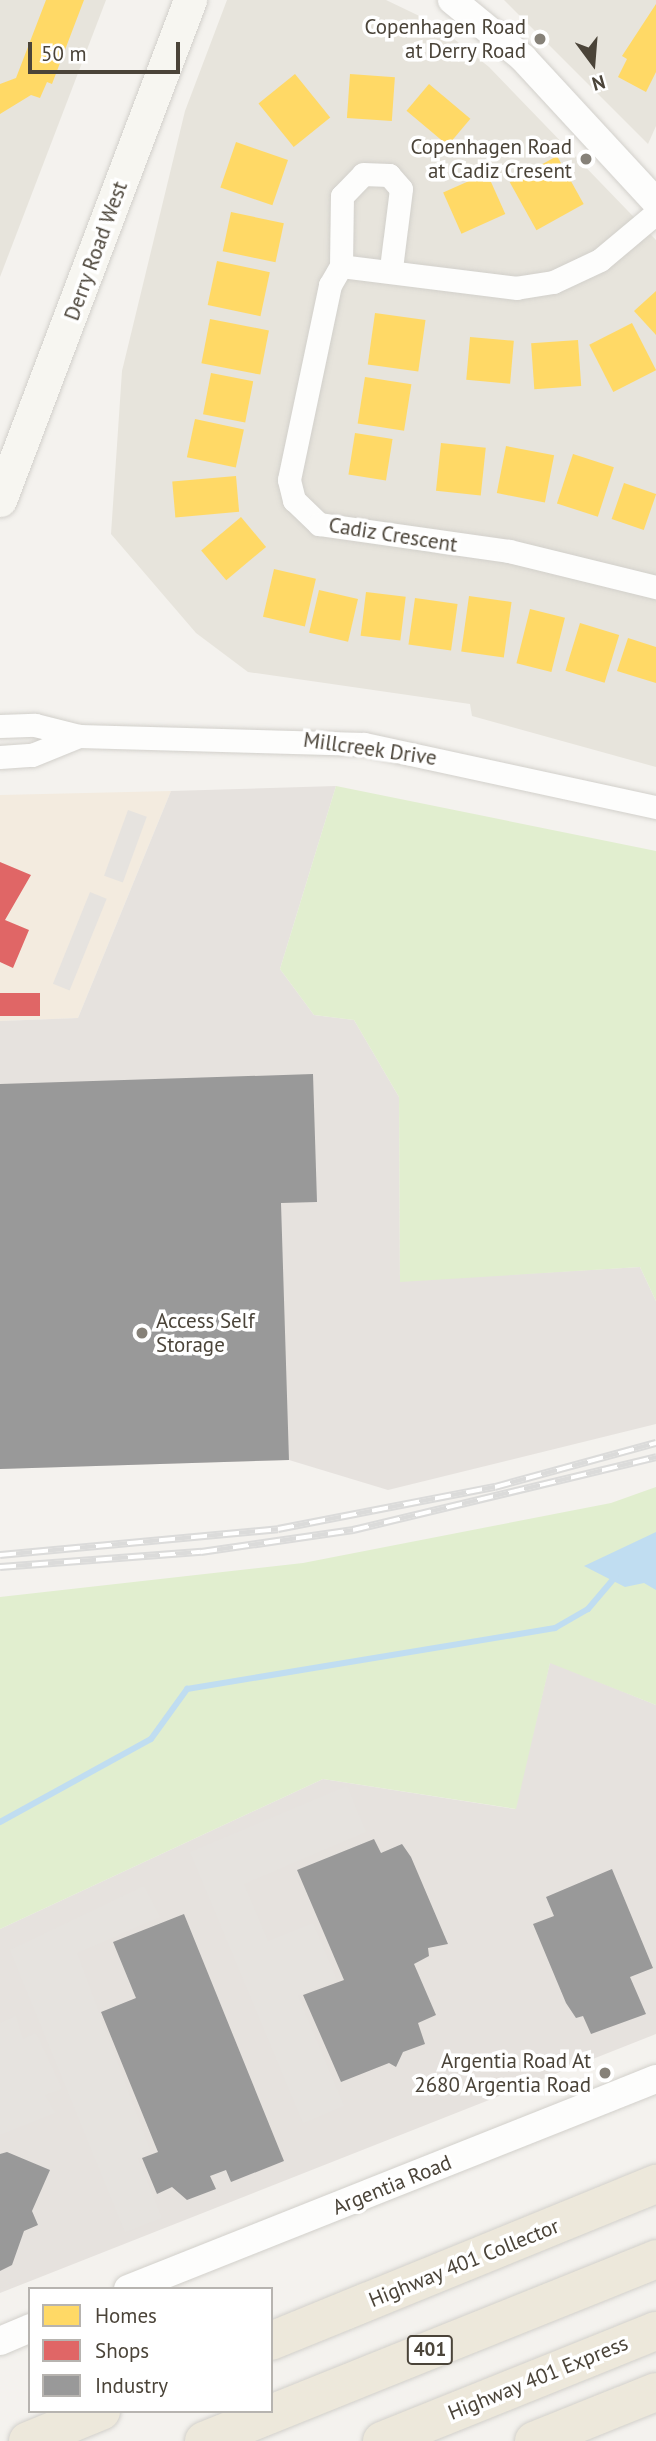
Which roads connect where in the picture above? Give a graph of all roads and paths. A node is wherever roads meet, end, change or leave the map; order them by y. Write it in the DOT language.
graph roads {
  1 [pos="190,0"];
  2 [pos="452,0"];
  3 [pos="656,202"];
  4 [pos="656,213"];
  5 [pos="341,266"];
  6 [pos="391,268"];
  7 [pos="0,500"];
  8 [pos="656,587"];
  9 [pos="0,726"];
  10 [pos="79,736"];
  11 [pos="0,757"];
  12 [pos="656,807"];
  13 [pos="656,2079"];
  14 [pos="656,2184"];
  15 [pos="656,2259"];
  16 [pos="133,2287"];
  17 [pos="28,2330"];
  18 [pos="656,2331"];
  19 [pos="273,2340"];
  20 [pos="0,2341"];
  21 [pos="656,2392"];
  22 [pos="96,2413"];
  23 [pos="28,2441"];
  24 [pos="204,2441"];
  25 [pos="382,2441"];
  26 [pos="534,2441"];
  1 -- 7 [label="main road, Derry Road West"];
  2 -- 3 [label="street"];
  4 -- 6 [label="street"];
  5 -- 6 [label="street"];
  5 -- 6 [label="street, Cadiz Crescent"];
  5 -- 8 [label="street, Cadiz Crescent"];
  9 -- 10 [label="street, Millcreek Drive"];
  10 -- 11 [label="street, Millcreek Drive"];
  10 -- 12 [label="street, Millcreek Drive"];
  13 -- 16 [label="street, Argentia Road"];
  14 -- 19 [label="highway, Highway 401 Collector"];
  15 -- 24 [label="highway, 401"];
  17 -- 20 [label="street"];
  18 -- 25 [label="highway, Highway 401 Express"];
  21 -- 26 [label="highway"];
  22 -- 23 [label="highway"];
}
